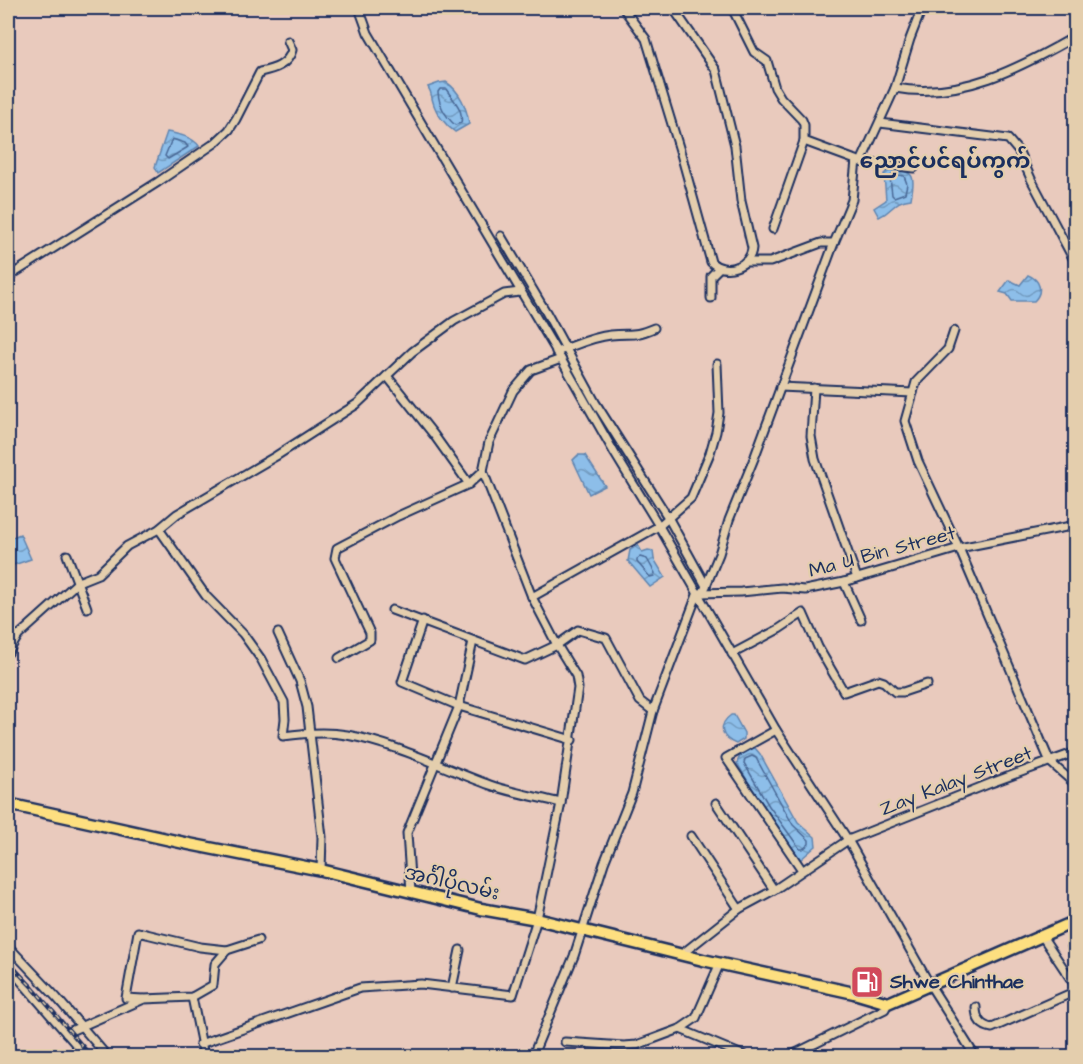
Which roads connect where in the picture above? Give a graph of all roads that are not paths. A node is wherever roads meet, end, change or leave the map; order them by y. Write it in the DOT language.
graph roads {
  1 [pos="359,8"];
  2 [pos="623,8"];
  3 [pos="673,8"];
  4 [pos="732,8"];
  5 [pos="922,8"];
  6 [pos="1076,36"];
  7 [pos="288,41"];
  8 [pos="895,88"];
  9 [pos="880,123"];
  10 [pos="804,141"];
  11 [pos="858,161"];
  12 [pos="914,168"];
  13 [pos="773,228"];
  14 [pos="501,237"];
  15 [pos="834,243"];
  16 [pos="745,262"];
  17 [pos="1076,264"];
  18 [pos="719,268"];
  19 [pos="8,277"];
  20 [pos="520,292"];
  21 [pos="711,298"];
  22 [pos="654,328"];
  23 [pos="954,331"];
  24 [pos="567,348"];
  25 [pos="556,352"];
  26 [pos="561,359"];
  27 [pos="717,364"];
  28 [pos="387,376"];
  29 [pos="780,387"];
  30 [pos="814,388"];
  31 [pos="913,393"];
  32 [pos="483,471"];
  33 [pos="469,484"];
  34 [pos="669,519"];
  35 [pos="1076,525"];
  36 [pos="659,526"];
  37 [pos="159,529"];
  38 [pos="959,548"];
  39 [pos="67,555"];
  40 [pos="857,578"];
  41 [pos="78,582"];
  42 [pos="844,582"];
  43 [pos="701,592"];
  44 [pos="532,597"];
  45 [pos="87,608"];
  46 [pos="392,610"];
  47 [pos="423,620"];
  48 [pos="861,620"];
  49 [pos="8,633"];
  50 [pos="278,633"];
  51 [pos="18,636"];
  52 [pos="473,641"];
  53 [pos="557,645"];
  54 [pos="8,653"];
  55 [pos="732,654"];
  56 [pos="339,658"];
  57 [pos="927,684"];
  58 [pos="459,706"];
  59 [pos="653,711"];
  60 [pos="776,730"];
  61 [pos="310,733"];
  62 [pos="572,740"];
  63 [pos="1076,752"];
  64 [pos="435,762"];
  65 [pos="1050,762"];
  66 [pos="1076,785"];
  67 [pos="561,803"];
  68 [pos="716,803"];
  69 [pos="8,804"];
  70 [pos="691,836"];
  71 [pos="848,840"];
  72 [pos="321,870"];
  73 [pos="802,870"];
  74 [pos="774,890"];
  75 [pos="411,892"];
  76 [pos="739,909"];
  77 [pos="537,919"];
  78 [pos="1076,921"];
  79 [pos="581,931"];
  80 [pos="1042,936"];
  81 [pos="258,940"];
  82 [pos="1076,945"];
  83 [pos="8,946"];
  84 [pos="227,950"];
  85 [pos="460,950"];
  86 [pos="682,954"];
  87 [pos="1076,954"];
  88 [pos="720,963"];
  89 [pos="8,966"];
  90 [pos="1076,972"];
  91 [pos="1070,979"];
  92 [pos="930,985"];
  93 [pos="452,987"];
  94 [pos="1076,989"];
  95 [pos="192,996"];
  96 [pos="144,999"];
  97 [pos="888,1003"];
  98 [pos="976,1007"];
  99 [pos="82,1027"];
  100 [pos="680,1029"];
  101 [pos="66,1033"];
  102 [pos="565,1042"];
  103 [pos="200,1044"];
  104 [pos="972,1055"];
  105 [pos="86,1056"];
  106 [pos="107,1056"];
  107 [pos="204,1056"];
  108 [pos="536,1056"];
  109 [pos="745,1056"];
  110 [pos="790,1056"];
  1 -- 20 [label="street"];
  2 -- 18 [label="street"];
  3 -- 16 [label="street"];
  4 -- 10 [label="street"];
  5 -- 8 [label="street"];
  6 -- 8 [label="street"];
  7 -- 19 [label="street"];
  8 -- 9 [label="street"];
  9 -- 11 [label="street"];
  9 -- 17 [label="street"];
  10 -- 11 [label="street"];
  10 -- 13 [label="street"];
  11 -- 12 [label="street"];
  11 -- 15 [label="street"];
  14 -- 24 [label="street"];
  15 -- 16 [label="street"];
  15 -- 29 [label="street"];
  16 -- 18 [label="street"];
  18 -- 21 [label="street"];
  20 -- 25 [label="street"];
  20 -- 28 [label="street"];
  22 -- 24 [label="street"];
  23 -- 31 [label="street"];
  24 -- 25 [label="street"];
  24 -- 34 [label="street"];
  25 -- 26 [label="street"];
  26 -- 32 [label="street"];
  26 -- 36 [label="street"];
  27 -- 34 [label="street"];
  28 -- 33 [label="street"];
  28 -- 37 [label="street"];
  29 -- 30 [label="street"];
  29 -- 43 [label="street"];
  30 -- 31 [label="street"];
  30 -- 40 [label="street"];
  31 -- 38 [label="street"];
  32 -- 33 [label="street"];
  32 -- 44 [label="street"];
  33 -- 56 [label="street"];
  34 -- 36 [label="street"];
  34 -- 43 [label="street"];
  35 -- 38 [label="street, Ma U Bin Street"];
  36 -- 43 [label="street"];
  36 -- 44 [label="street"];
  37 -- 41 [label="street"];
  37 -- 61 [label="street"];
  38 -- 40 [label="street, Ma U Bin Street"];
  38 -- 65 [label="street"];
  39 -- 41 [label="street"];
  40 -- 42 [label="street, Ma U Bin Street"];
  41 -- 45 [label="street"];
  41 -- 51 [label="street"];
  42 -- 43 [label="street, Ma U Bin Street"];
  42 -- 48 [label="street"];
  43 -- 55 [label="street"];
  43 -- 59 [label="street"];
  44 -- 53 [label="street"];
  46 -- 47 [label="street"];
  47 -- 52 [label="street"];
  47 -- 58 [label="street"];
  49 -- 51 [label="street"];
  50 -- 61 [label="street"];
  51 -- 54 [label="street"];
  52 -- 53 [label="street"];
  52 -- 58 [label="street"];
  53 -- 59 [label="street"];
  53 -- 62 [label="street"];
  55 -- 57 [label="street"];
  55 -- 60 [label="street"];
  58 -- 62 [label="street"];
  58 -- 64 [label="street"];
  59 -- 79 [label="street"];
  60 -- 71 [label="street"];
  60 -- 73 [label="street"];
  61 -- 64 [label="street"];
  61 -- 72 [label="street"];
  62 -- 67 [label="street"];
  63 -- 65 [label="street, Zay Kalay Street"];
  64 -- 67 [label="street"];
  64 -- 75 [label="street"];
  65 -- 66 [label="street"];
  65 -- 71 [label="street, Zay Kalay Street"];
  67 -- 77 [label="street"];
  68 -- 74 [label="street"];
  69 -- 72 [label="main road, အင်္ဂါပိုလမ်း"];
  70 -- 76 [label="street"];
  71 -- 73 [label="street, Zay Kalay Street"];
  71 -- 92 [label="street"];
  72 -- 75 [label="main road, အင်္ဂါပိုလမ်း"];
  73 -- 74 [label="street, Zay Kalay Street"];
  74 -- 76 [label="street, Zay Kalay Street"];
  75 -- 77 [label="main road, အင်္ဂါပိုလမ်း"];
  76 -- 86 [label="street, Zay Kalay Street"];
  77 -- 79 [label="main road, အင်္ဂါပိုလမ်း"];
  77 -- 93 [label="street"];
  78 -- 80 [label="main road"];
  79 -- 86 [label="main road, အင်္ဂါပိုလမ်း"];
  79 -- 108 [label="street"];
  80 -- 91 [label="street"];
  80 -- 92 [label="main road"];
  81 -- 84 [label="street"];
  82 -- 87 [label="street"];
  83 -- 99 [label="street"];
  84 -- 95 [label="street"];
  84 -- 96 [label="street"];
  85 -- 93 [label="street"];
  86 -- 88 [label="main road, အင်္ဂါပိုလမ်း"];
  88 -- 97 [label="main road, အင်္ဂါပိုလမ်း"];
  88 -- 100 [label="street"];
  89 -- 101 [label="street"];
  90 -- 91 [label="street"];
  91 -- 94 [label="street"];
  92 -- 97 [label="main road"];
  92 -- 104 [label="street"];
  93 -- 103 [label="street"];
  94 -- 98 [label="street"];
  95 -- 96 [label="street"];
  95 -- 103 [label="street"];
  96 -- 99 [label="street"];
  97 -- 110 [label="street"];
  99 -- 101 [label="street"];
  99 -- 106 [label="street"];
  100 -- 102 [label="street"];
  100 -- 109 [label="street"];
  101 -- 105 [label="street"];
  103 -- 107 [label="street"];
}
